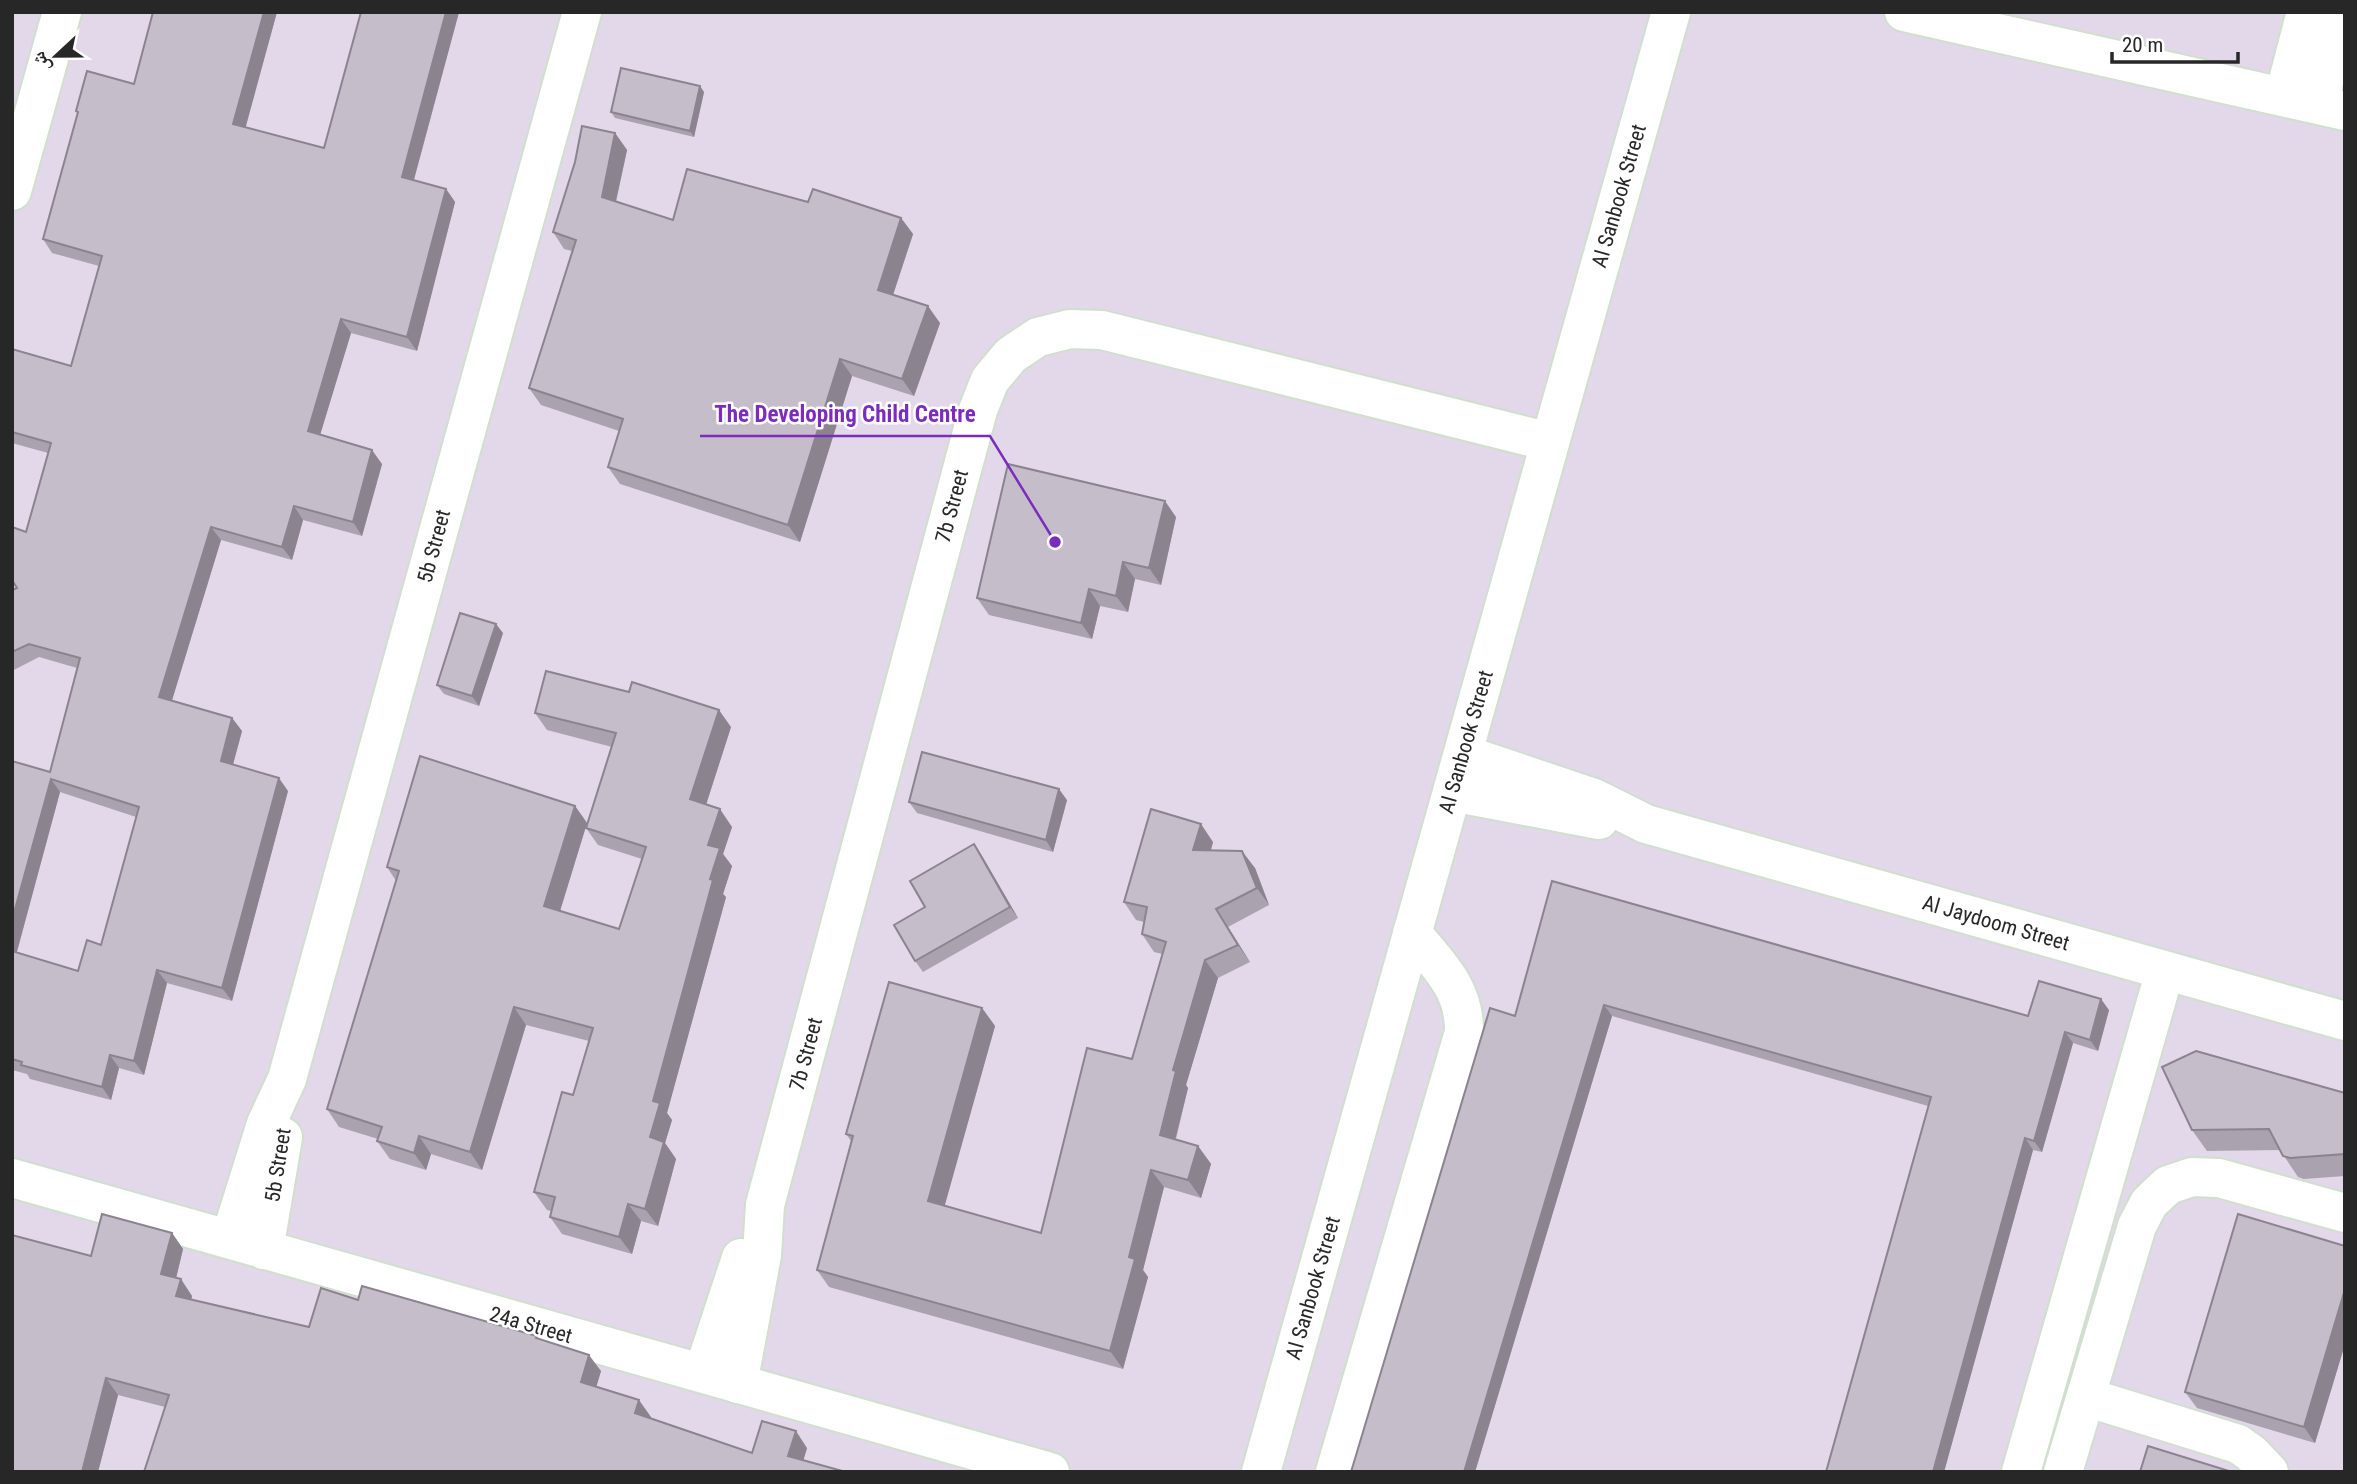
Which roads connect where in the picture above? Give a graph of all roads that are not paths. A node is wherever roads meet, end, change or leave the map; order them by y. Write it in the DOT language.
graph roads {
  1 [pos="62,12"];
  2 [pos="582,12"];
  3 [pos="1671,12"];
  4 [pos="1904,12"];
  5 [pos="2306,12"];
  6 [pos="2333,12"];
  7 [pos="2284,96"];
  8 [pos="2333,108"];
  9 [pos="12,191"];
  10 [pos="1550,442"];
  11 [pos="1463,754"];
  12 [pos="1452,792"];
  13 [pos="1646,824"];
  14 [pos="1412,933"];
  15 [pos="2165,971"];
  16 [pos="2343,1015"];
  17 [pos="12,1178"];
  18 [pos="2345,1213"];
  19 [pos="247,1245"];
  20 [pos="720,1378"];
  21 [pos="2086,1397"];
  22 [pos="1050,1472"];
  23 [pos="1261,1472"];
  24 [pos="1335,1472"];
  25 [pos="2021,1472"];
  26 [pos="2063,1472"];
  27 [pos="2269,1472"];
  1 -- 9 [label="street"];
  2 -- 19 [label="street, 5b Street"];
  3 -- 10 [label="street, Al Sanbook Street"];
  4 -- 7 [label="street"];
  5 -- 7 [label="street"];
  6 -- 8 [label="street"];
  7 -- 8 [label="street"];
  10 -- 11 [label="street, Al Sanbook Street"];
  10 -- 20 [label="street, 7b Street"];
  11 -- 12 [label="street, Al Sanbook Street"];
  11 -- 13 [label="street, Al Jaydoom Street"];
  12 -- 13 [label="street, Al Jaydoom Street"];
  12 -- 14 [label="street, Al Sanbook Street"];
  13 -- 15 [label="street, Al Jaydoom Street"];
  14 -- 23 [label="street, Al Sanbook Street"];
  14 -- 24 [label="street"];
  15 -- 16 [label="street, Al Jaydoom Street"];
  15 -- 25 [label="street"];
  17 -- 19 [label="street, 24a Street"];
  18 -- 21 [label="street"];
  19 -- 20 [label="street, 24a Street"];
  20 -- 22 [label="street, 24a Street"];
  21 -- 26 [label="street"];
  21 -- 27 [label="street"];
}
